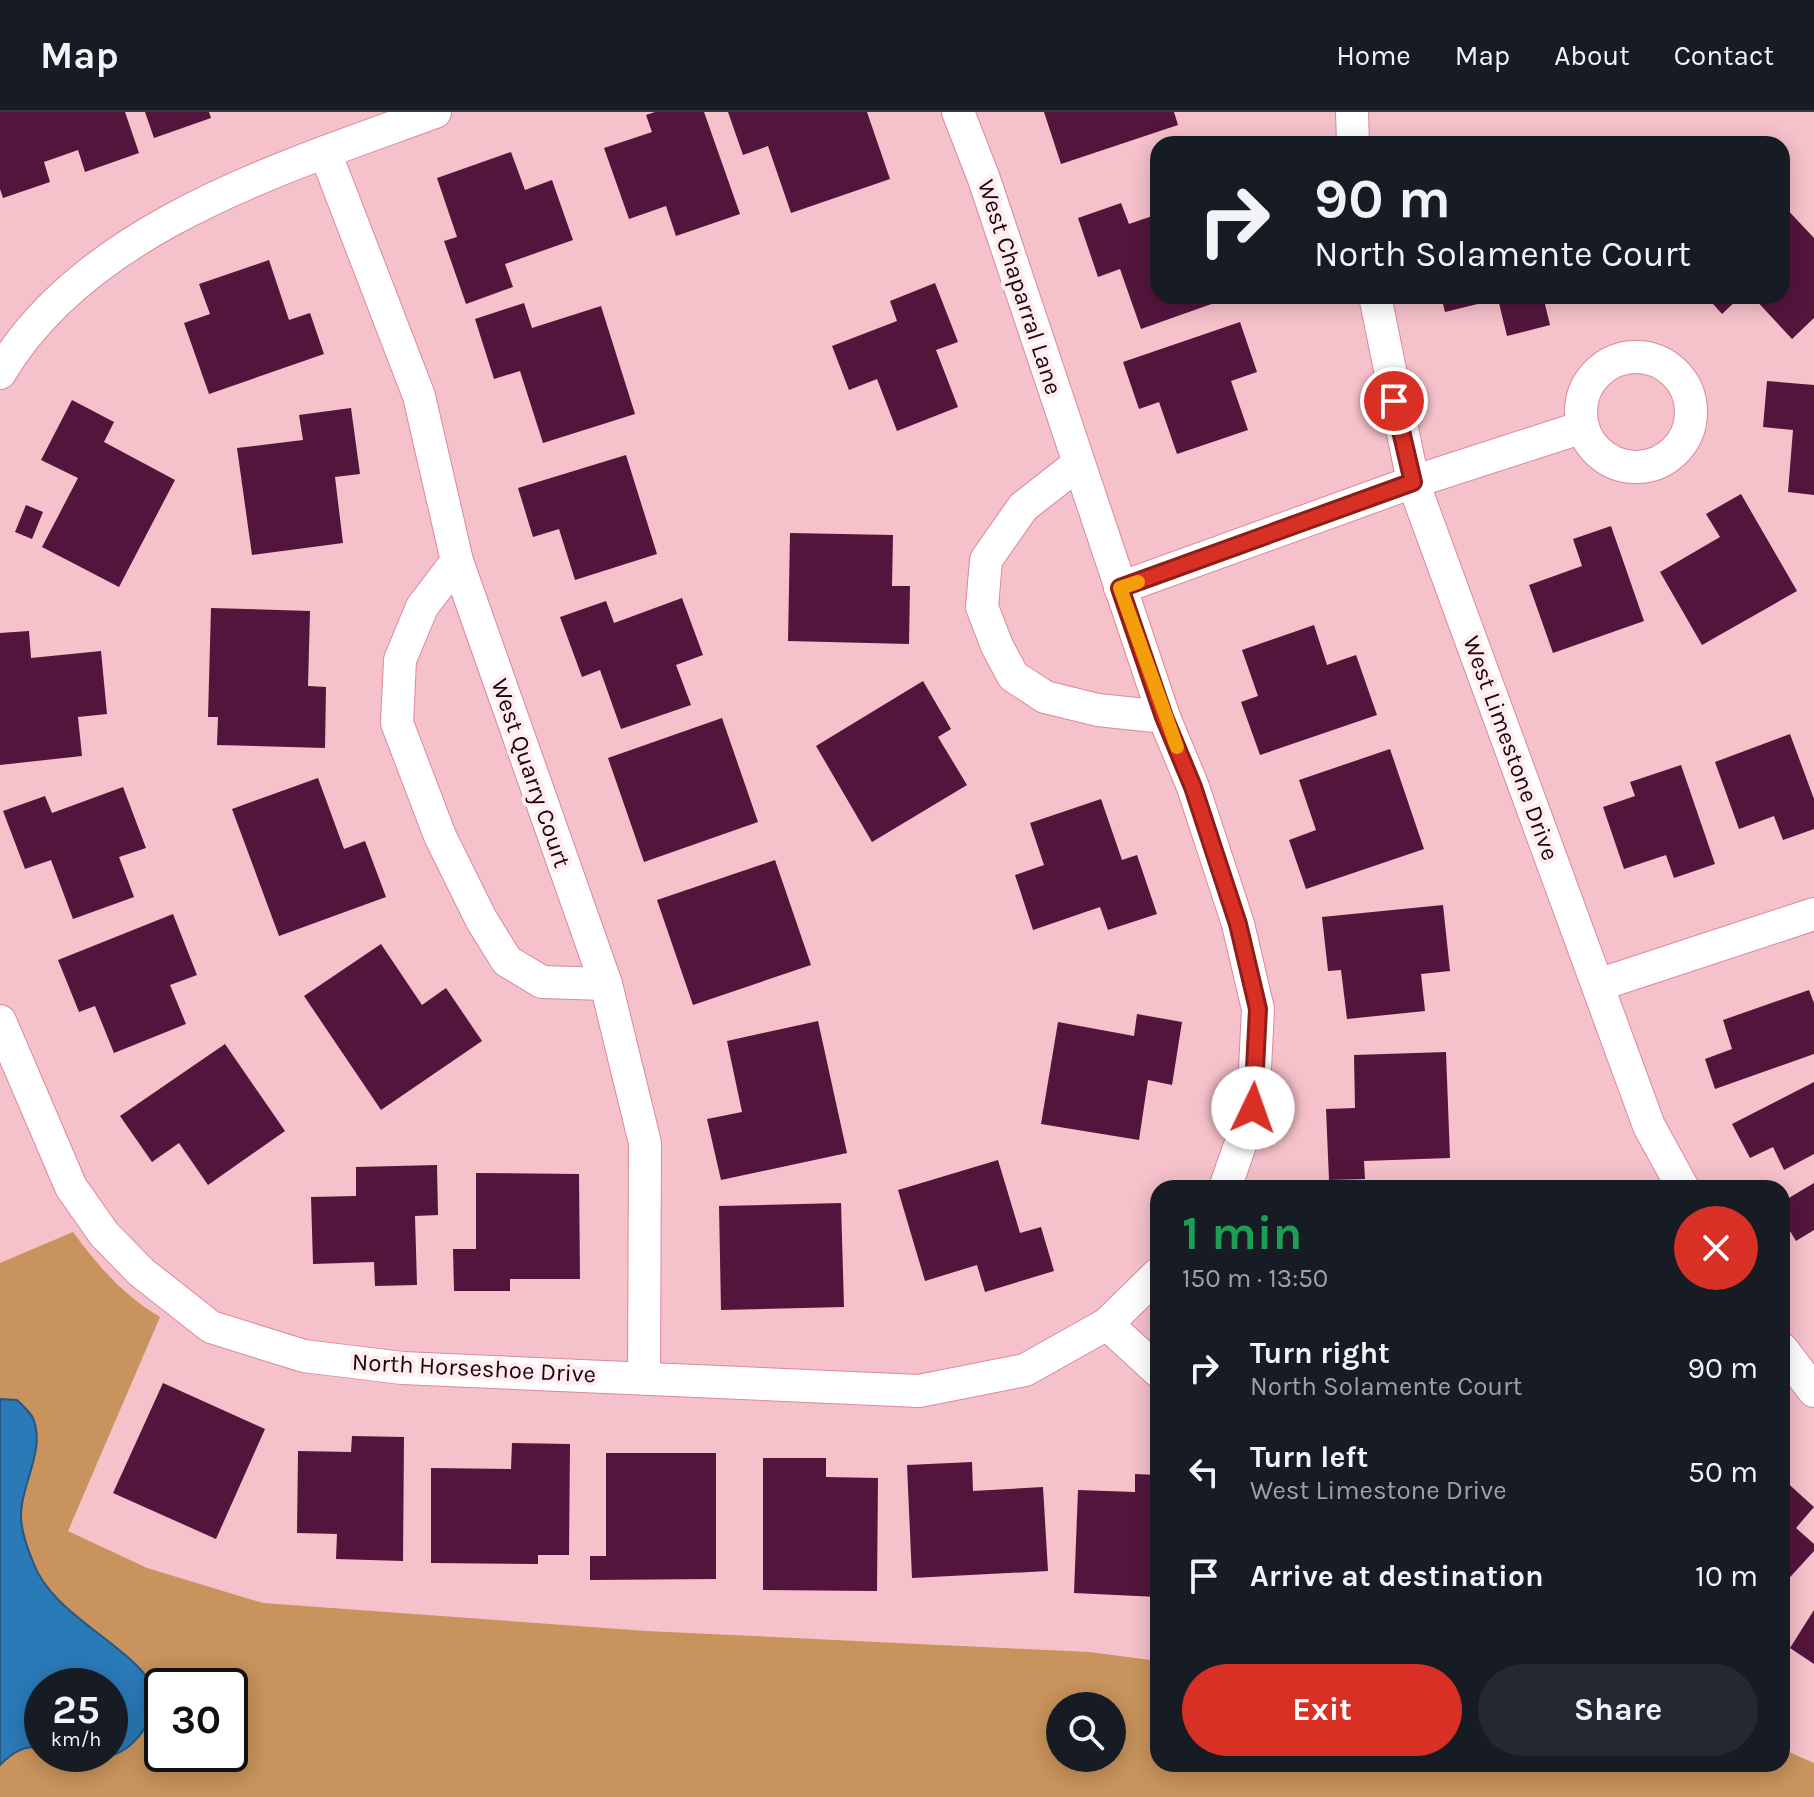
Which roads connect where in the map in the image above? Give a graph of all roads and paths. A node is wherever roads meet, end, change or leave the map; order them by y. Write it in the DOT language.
graph roads {
  1 [pos="435,112"];
  2 [pos="958,112"];
  3 [pos="1352,112"];
  4 [pos="1353,136"];
  5 [pos="325,152"];
  6 [pos="1377,304"];
  7 [pos="0,373"];
  8 [pos="1583,427"];
  9 [pos="1078,464"];
  10 [pos="1413,482"];
  11 [pos="457,561"];
  12 [pos="1120,588"];
  13 [pos="1164,717"];
  14 [pos="1814,914"];
  15 [pos="606,984"];
  16 [pos="1598,985"];
  17 [pos="0,1021"];
  18 [pos="1228,1180"];
  19 [pos="1679,1180"];
  20 [pos="1150,1282"];
  21 [pos="1107,1324"];
  22 [pos="1790,1360"];
  23 [pos="1150,1364"];
  24 [pos="644,1377"];
  25 [pos="1814,1391"];
  1 -- 5 [label="street"];
  2 -- 9 [label="street, West Chaparral Lane"];
  3 -- 4 [label="street"];
  5 -- 7 [label="street"];
  5 -- 11 [label="street, West Quarry Court"];
  6 -- 10 [label="street, West Limestone Drive"];
  8 -- 10 [label="street"];
  9 -- 12 [label="street, West Chaparral Lane"];
  9 -- 13 [label="street"];
  10 -- 12 [label="street"];
  10 -- 16 [label="street, West Limestone Drive"];
  11 -- 15 [label="street, West Quarry Court"];
  11 -- 15 [label="street"];
  12 -- 13 [label="street, West Chaparral Lane"];
  13 -- 18 [label="street, West Chaparral Lane"];
  14 -- 16 [label="street"];
  15 -- 24 [label="street, West Quarry Court"];
  16 -- 19 [label="street, West Limestone Drive"];
  17 -- 24 [label="street, North Horseshoe Drive"];
  20 -- 21 [label="street"];
  21 -- 23 [label="street"];
  21 -- 24 [label="street, North Horseshoe Drive"];
  22 -- 25 [label="street"];
}
